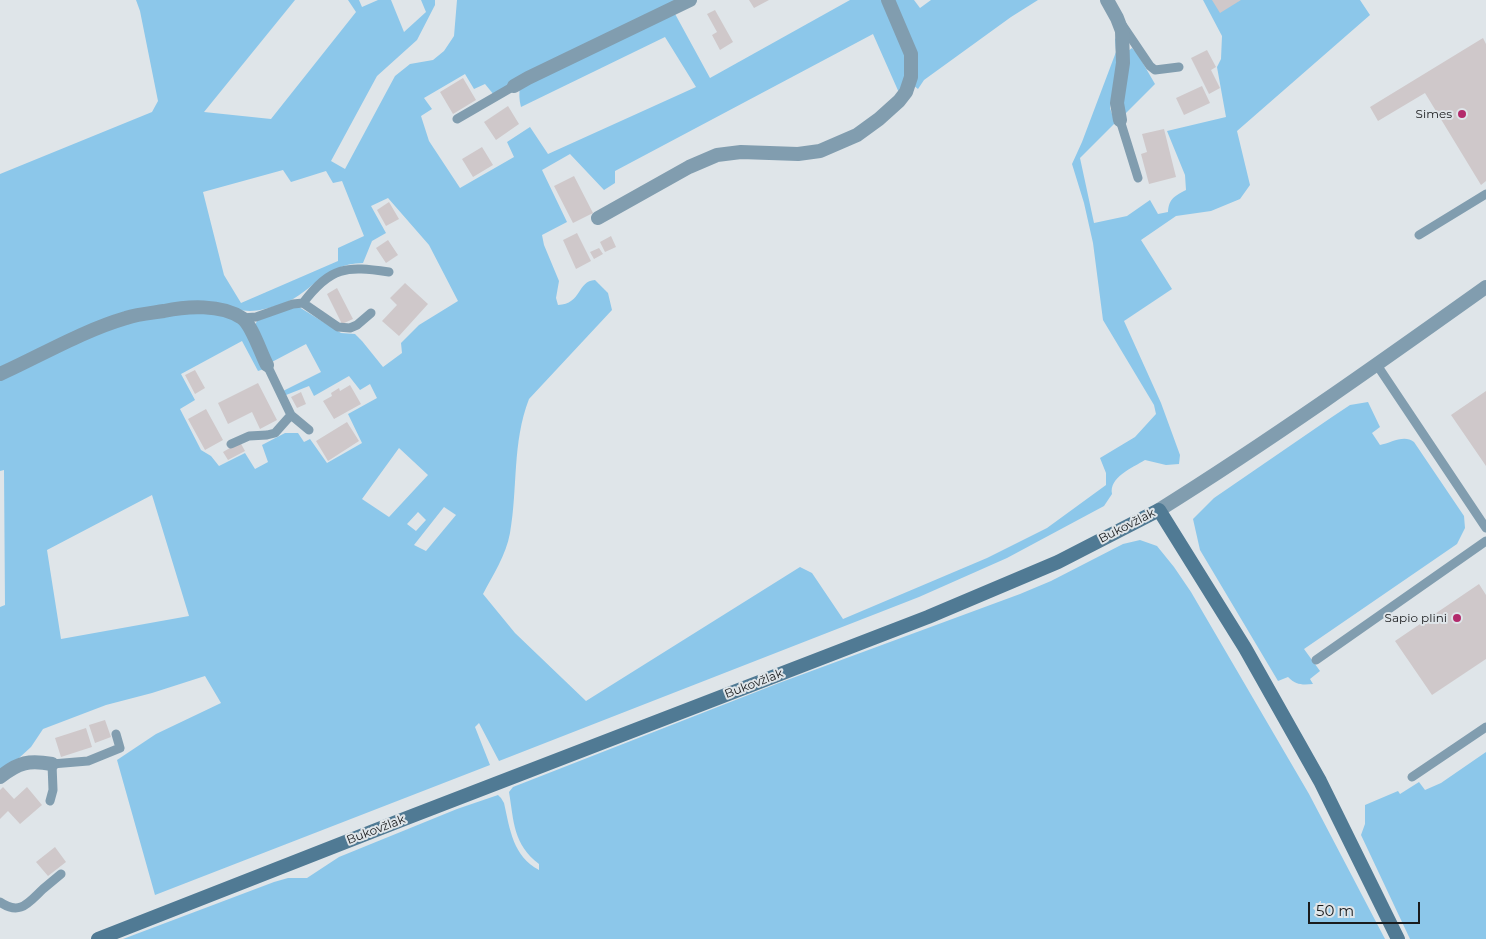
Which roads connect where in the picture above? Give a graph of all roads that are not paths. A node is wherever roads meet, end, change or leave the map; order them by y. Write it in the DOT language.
graph roads {
  1 [pos="690,0"];
  2 [pos="888,0"];
  3 [pos="1107,0"];
  4 [pos="1117,18"];
  5 [pos="1179,67"];
  6 [pos="514,86"];
  7 [pos="457,119"];
  8 [pos="1120,120"];
  9 [pos="1138,178"];
  10 [pos="1486,194"];
  11 [pos="598,218"];
  12 [pos="1419,235"];
  13 [pos="389,272"];
  14 [pos="1486,287"];
  15 [pos="303,303"];
  16 [pos="371,313"];
  17 [pos="242,318"];
  18 [pos="266,365"];
  19 [pos="1377,365"];
  20 [pos="0,374"];
  21 [pos="290,415"];
  22 [pos="309,430"];
  23 [pos="231,444"];
  24 [pos="1159,510"];
  25 [pos="1486,528"];
  26 [pos="1486,541"];
  27 [pos="1316,660"];
  28 [pos="1486,727"];
  29 [pos="116,734"];
  30 [pos="52,764"];
  31 [pos="0,777"];
  32 [pos="1412,777"];
  33 [pos="50,801"];
  34 [pos="61,874"];
  35 [pos="0,902"];
  36 [pos="98,939"];
  37 [pos="1398,939"];
  1 -- 6 [label="street"];
  2 -- 11 [label="street"];
  3 -- 4 [label="street"];
  4 -- 5 [label="lane"];
  4 -- 8 [label="street"];
  6 -- 7 [label="lane"];
  8 -- 9 [label="lane"];
  10 -- 12 [label="lane"];
  13 -- 15 [label="lane"];
  14 -- 19 [label="street, Bukovžlak"];
  15 -- 16 [label="lane"];
  15 -- 17 [label="lane"];
  17 -- 18 [label="street"];
  17 -- 20 [label="street"];
  18 -- 21 [label="lane"];
  19 -- 24 [label="street, Bukovžlak"];
  19 -- 25 [label="lane"];
  21 -- 22 [label="lane"];
  21 -- 23 [label="lane"];
  24 -- 36 [label="main road, Bukovžlak"];
  24 -- 37 [label="main road"];
  26 -- 27 [label="lane"];
  28 -- 32 [label="lane"];
  29 -- 30 [label="lane"];
  30 -- 31 [label="street"];
  30 -- 33 [label="lane"];
  34 -- 35 [label="lane"];
}
